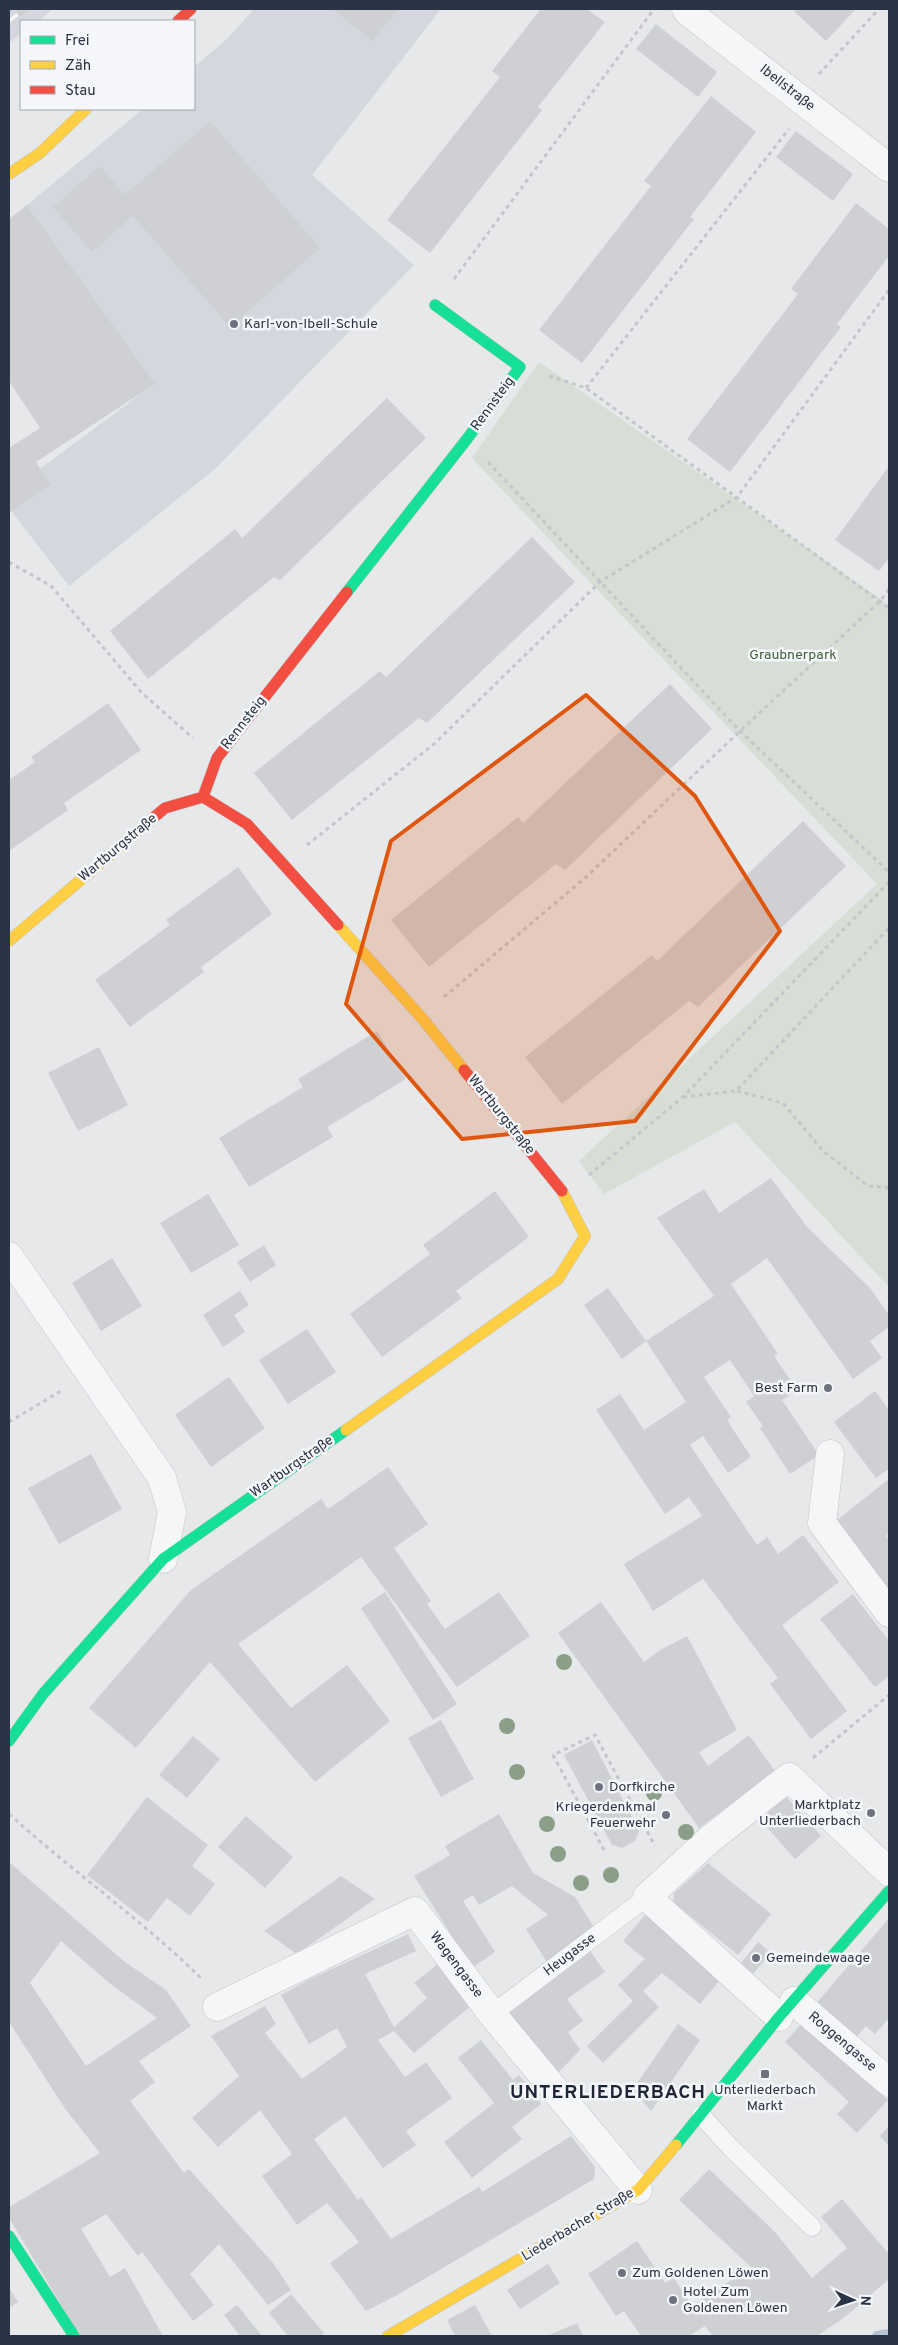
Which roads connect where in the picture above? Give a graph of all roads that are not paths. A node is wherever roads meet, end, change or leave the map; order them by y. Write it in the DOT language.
graph roads {
  1 [pos="191,9"];
  2 [pos="686,9"];
  3 [pos="179,20"];
  4 [pos="85,110"];
  5 [pos="889,168"];
  6 [pos="9,174"];
  7 [pos="435,305"];
  8 [pos="203,797"];
  9 [pos="9,941"];
  10 [pos="9,1256"];
  11 [pos="830,1454"];
  12 [pos="163,1559"];
  13 [pos="889,1613"];
  14 [pos="9,1741"];
  15 [pos="889,1872"];
  16 [pos="889,1891"];
  17 [pos="647,1897"];
  18 [pos="217,2007"];
  19 [pos="787,2009"];
  20 [pos="492,2014"];
  21 [pos="889,2082"];
  22 [pos="702,2115"];
  23 [pos="638,2190"];
  24 [pos="812,2227"];
  25 [pos="9,2236"];
  26 [pos="74,2336"];
  27 [pos="388,2336"];
  1 -- 3 [label="street"];
  2 -- 5 [label="street, Ibellstraße"];
  4 -- 6 [label="street"];
  7 -- 8 [label="street, Rennsteig"];
  8 -- 9 [label="street, Wartburgstraße"];
  8 -- 12 [label="street, Wartburgstraße"];
  10 -- 12 [label="street"];
  11 -- 13 [label="street"];
  12 -- 14 [label="street, Wartburgstraße"];
  15 -- 17 [label="street, Heugasse"];
  16 -- 19 [label="street, Liederbacher Straße"];
  17 -- 19 [label="street"];
  17 -- 20 [label="lane, Heugasse"];
  18 -- 20 [label="street, Wagengasse"];
  19 -- 21 [label="street, Roggengasse"];
  19 -- 22 [label="street, Liederbacher Straße"];
  20 -- 23 [label="street, Wagengasse"];
  22 -- 23 [label="street, Liederbacher Straße"];
  22 -- 24 [label="lane"];
  23 -- 27 [label="street, Liederbacher Straße"];
  25 -- 26 [label="street"];
}
